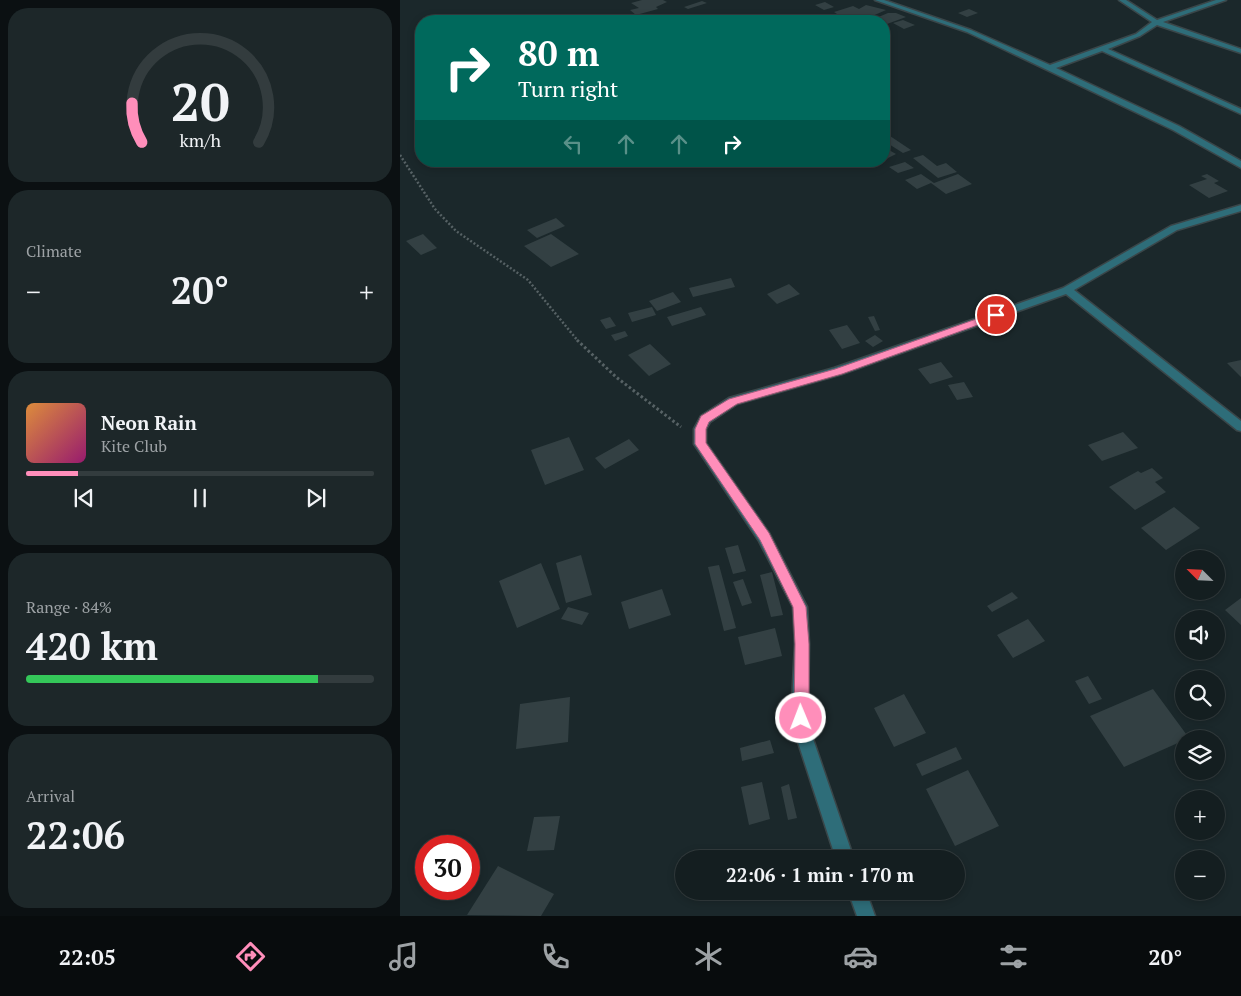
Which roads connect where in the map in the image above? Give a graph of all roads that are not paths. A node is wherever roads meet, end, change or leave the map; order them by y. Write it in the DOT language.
graph roads {
  1 [pos="878,0"];
  2 [pos="1122,0"];
  3 [pos="1223,0"];
  4 [pos="1156,22"];
  5 [pos="1103,48"];
  6 [pos="1241,51"];
  7 [pos="1049,68"];
  8 [pos="1241,112"];
  9 [pos="1241,165"];
  10 [pos="1241,208"];
  11 [pos="1067,290"];
  12 [pos="1241,427"];
  13 [pos="843,850"];
  14 [pos="860,900"];
  15 [pos="866,916"];
  1 -- 7 [label="street"];
  2 -- 4 [label="street"];
  3 -- 4 [label="street"];
  4 -- 5 [label="street"];
  4 -- 6 [label="street"];
  5 -- 7 [label="street"];
  5 -- 8 [label="street"];
  7 -- 9 [label="street"];
  10 -- 11 [label="street"];
  11 -- 12 [label="street"];
  11 -- 13 [label="street"];
  14 -- 15 [label="street"];
}
